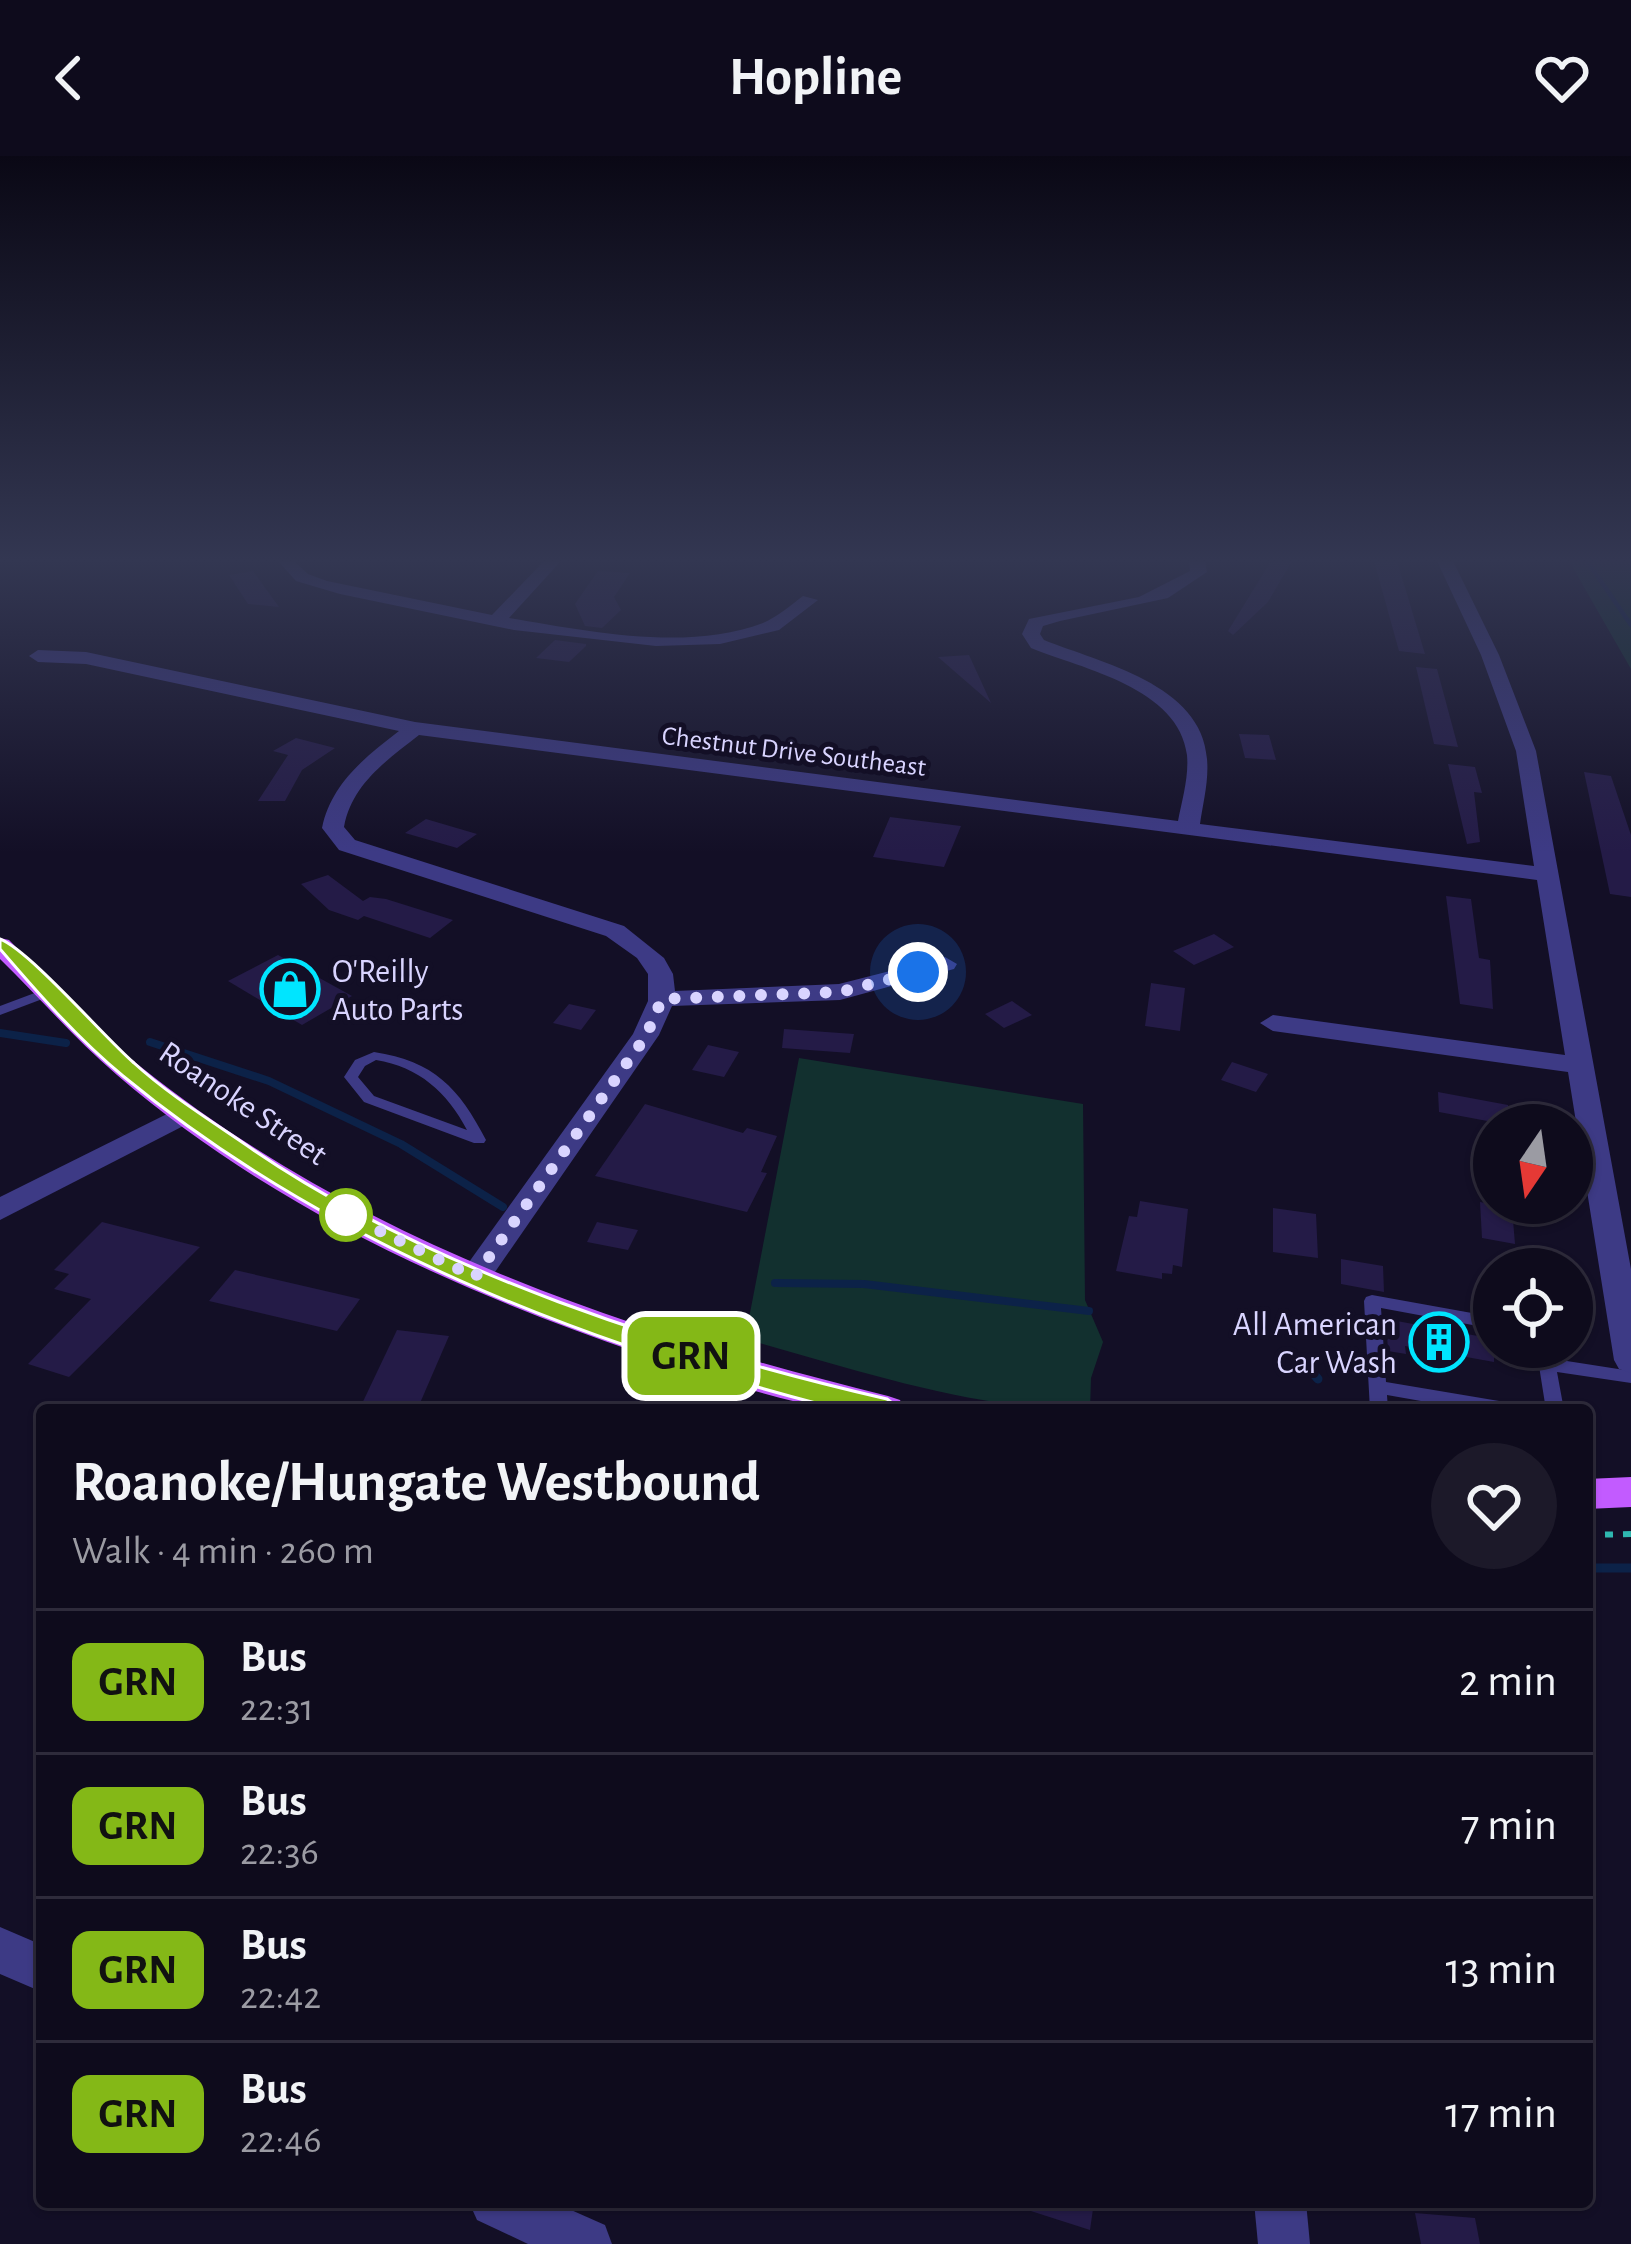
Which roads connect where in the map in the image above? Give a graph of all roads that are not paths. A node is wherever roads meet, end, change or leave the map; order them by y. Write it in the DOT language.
graph roads {
  1 [pos="88,658"];
  2 [pos="1073,658"];
  3 [pos="1489,658"];
  4 [pos="415,728"];
  5 [pos="1188,828"];
  6 [pos="1548,875"];
  7 [pos="0,945"];
  8 [pos="944,964"];
  9 [pos="48,992"];
  10 [pos="662,999"];
  11 [pos="0,1011"];
  12 [pos="1273,1023"];
  13 [pos="1582,1066"];
  14 [pos="185,1114"];
  15 [pos="479,1140"];
  16 [pos="0,1210"];
  17 [pos="475,1277"];
  18 [pos="1473,1319"];
  19 [pos="1631,1360"];
  20 [pos="1548,1368"];
  21 [pos="1593,1368"];
  22 [pos="1631,1377"];
  23 [pos="1377,1387"];
  24 [pos="863,1404"];
  25 [pos="1378,1404"];
  26 [pos="1476,1404"];
  27 [pos="1554,1404"];
  28 [pos="1631,1492"];
  29 [pos="1593,1493"];
  30 [pos="0,1950"];
  31 [pos="36,1966"];
  32 [pos="508,2208"];
  33 [pos="1281,2208"];
  34 [pos="586,2244"];
  35 [pos="1284,2244"];
  1 -- 4 [label="street, Chestnut Drive Southeast"];
  2 -- 5 [label="street"];
  3 -- 6 [label="street"];
  4 -- 5 [label="street, Chestnut Drive Southeast"];
  4 -- 10 [label="street"];
  5 -- 6 [label="street, Chestnut Drive Southeast"];
  6 -- 13 [label="street"];
  7 -- 9 [label="main road, Roanoke Street"];
  8 -- 10 [label="street"];
  9 -- 11 [label="lane"];
  9 -- 14 [label="main road, Roanoke Street"];
  10 -- 17 [label="street"];
  12 -- 13 [label="street"];
  13 -- 19 [label="street"];
  14 -- 16 [label="street"];
  14 -- 17 [label="main road, Roanoke Street"];
  15 -- 15 [label="lane"];
  17 -- 24 [label="main road, Roanoke Street"];
  18 -- 23 [label="lane"];
  20 -- 27 [label="lane"];
  21 -- 22 [label="lane"];
  23 -- 25 [label="lane"];
  23 -- 26 [label="lane"];
  28 -- 29 [label="main road"];
  30 -- 31 [label="street"];
  32 -- 34 [label="street"];
  33 -- 35 [label="street"];
}
